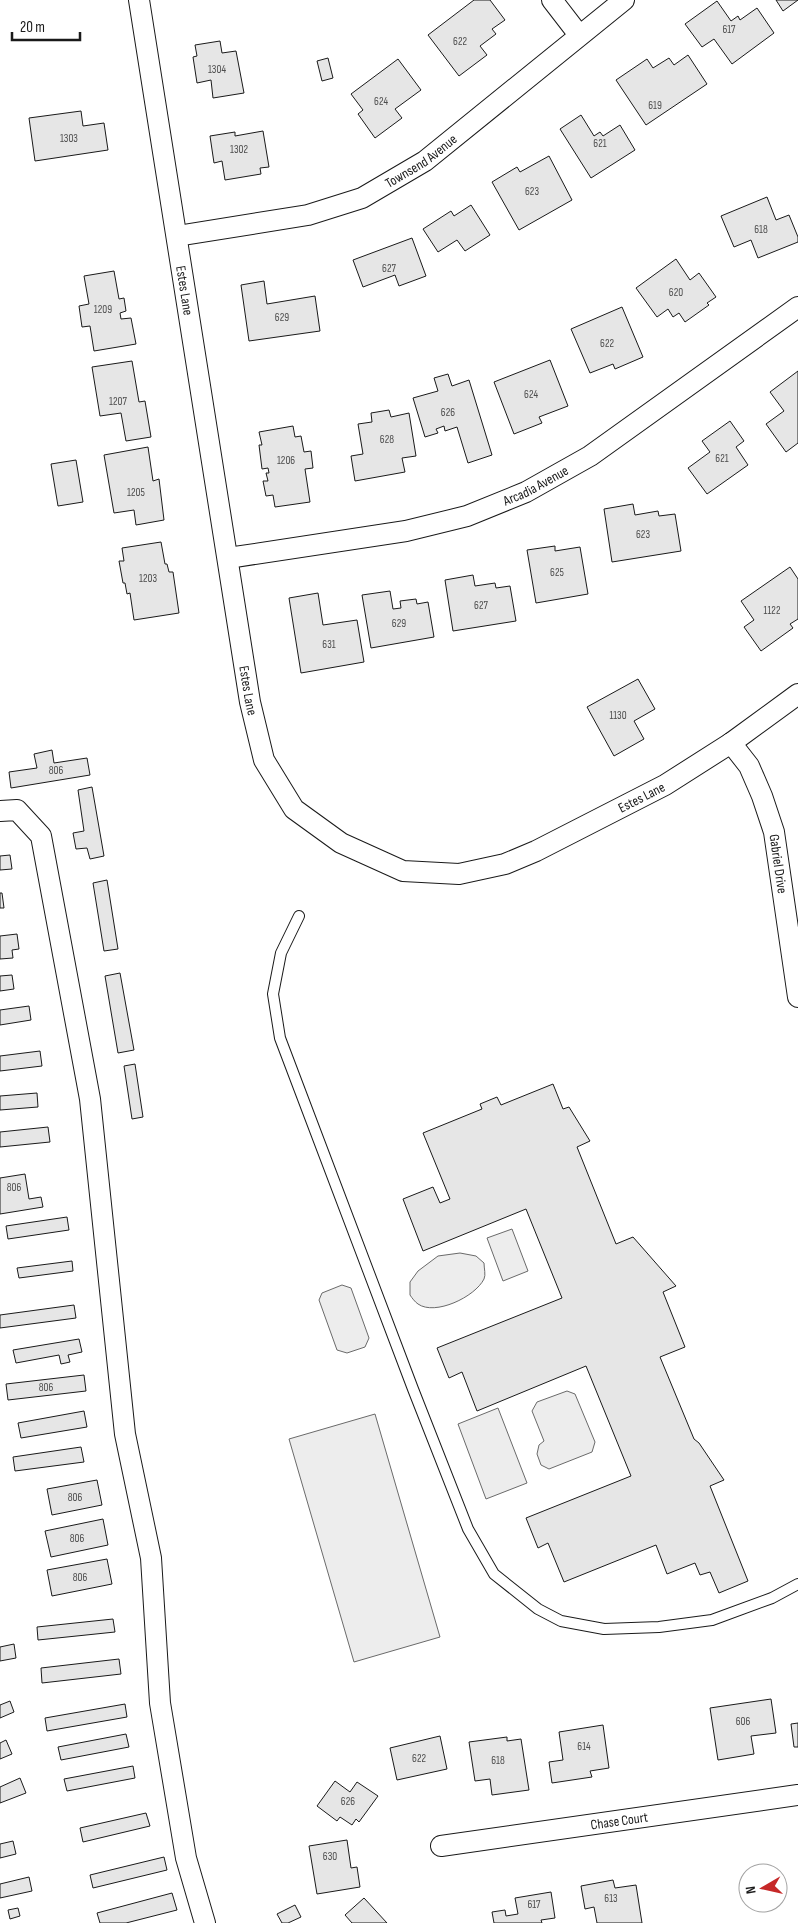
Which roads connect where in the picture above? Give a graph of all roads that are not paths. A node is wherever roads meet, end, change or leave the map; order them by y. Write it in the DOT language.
graph roads {
  1 [pos="139,0"];
  2 [pos="552,0"];
  3 [pos="624,0"];
  4 [pos="580,35"];
  5 [pos="177,236"];
  6 [pos="798,307"];
  7 [pos="228,558"];
  8 [pos="798,694"];
  9 [pos="731,743"];
  10 [pos="0,811"];
  11 [pos="299,916"];
  12 [pos="795,956"];
  13 [pos="798,997"];
  14 [pos="798,1584"];
  15 [pos="798,1795"];
  16 [pos="441,1846"];
  17 [pos="205,1923"];
  1 -- 5 [label="street, Estes Lane"];
  2 -- 4 [label="street"];
  3 -- 4 [label="street, Townsend Avenue"];
  4 -- 5 [label="street, Townsend Avenue"];
  5 -- 7 [label="street, Estes Lane"];
  6 -- 7 [label="street, Arcadia Avenue"];
  7 -- 9 [label="street, Estes Lane"];
  8 -- 9 [label="street, Estes Lane"];
  9 -- 12 [label="street, Gabriel Drive"];
  10 -- 17 [label="street"];
  11 -- 14 [label="lane"];
  12 -- 13 [label="street, Gabriel Drive"];
  15 -- 16 [label="street, Chase Court"];
}
